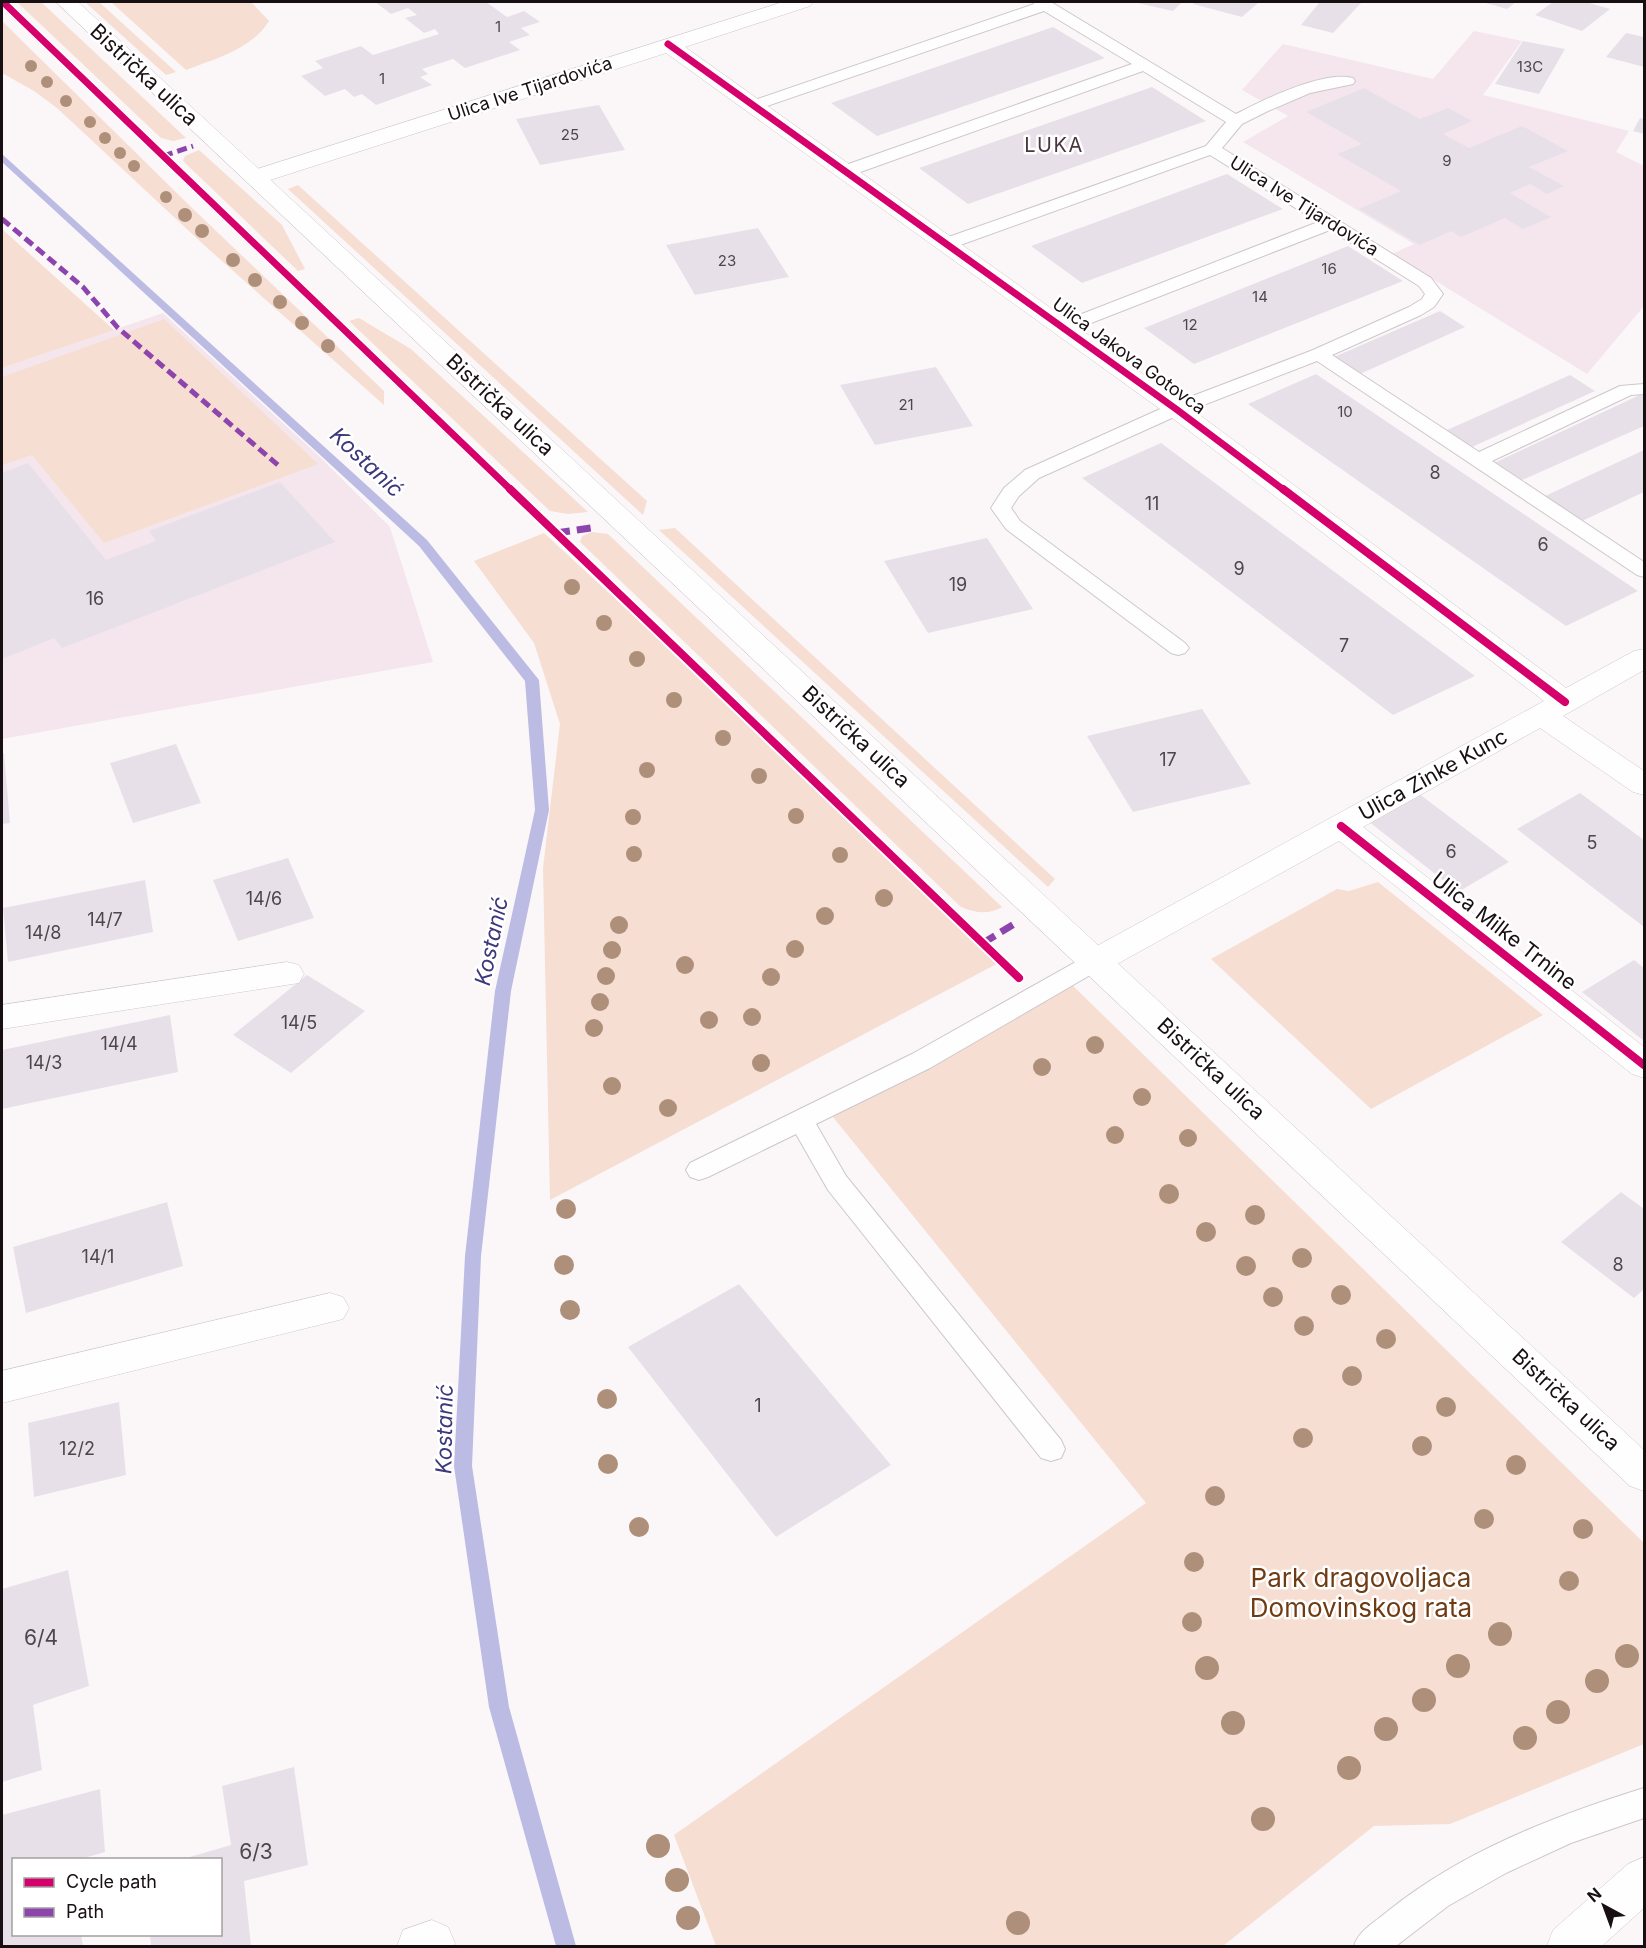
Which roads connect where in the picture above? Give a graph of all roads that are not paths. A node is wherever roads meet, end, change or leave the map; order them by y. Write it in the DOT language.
graph roads {
  1 [pos="66,2"];
  2 [pos="803,2"];
  3 [pos="1043,3"];
  4 [pos="668,44"];
  5 [pos="1142,66"];
  6 [pos="1347,81"];
  7 [pos="755,105"];
  8 [pos="1236,121"];
  9 [pos="1212,149"];
  10 [pos="846,171"];
  11 [pos="256,177"];
  12 [pos="1332,223"];
  13 [pos="946,244"];
  14 [pos="1062,328"];
  15 [pos="1319,354"];
  16 [pos="1644,389"];
  17 [pos="1176,409"];
  18 [pos="1479,460"];
  19 [pos="1644,571"];
  20 [pos="1178,648"];
  21 [pos="1644,658"];
  22 [pos="1553,708"];
  23 [pos="1644,785"];
  24 [pos="1341,826"];
  25 [pos="1096,962"];
  26 [pos="287,974"];
  27 [pos="2,1017"];
  28 [pos="1644,1065"];
  29 [pos="801,1121"];
  30 [pos="699,1170"];
  31 [pos="330,1308"];
  32 [pos="2,1387"];
  33 [pos="1051,1449"];
  34 [pos="1644,1474"];
  35 [pos="1644,1803"];
  36 [pos="1644,1879"];
  37 [pos="1585,1939"];
  38 [pos="1370,1947"];
  1 -- 11 [label="street, Bistrička ulica"];
  2 -- 4 [label="street, Ulica Ive Tijardovića"];
  3 -- 5 [label="lane, Ulica Ive Tijardovića"];
  3 -- 7 [label="lane"];
  4 -- 7 [label="street, Ulica Jakova Gotovca"];
  4 -- 11 [label="street, Ulica Ive Tijardovića"];
  5 -- 8 [label="lane, Ulica Ive Tijardovića"];
  5 -- 10 [label="lane"];
  6 -- 8 [label="lane"];
  7 -- 10 [label="street, Ulica Jakova Gotovca"];
  8 -- 9 [label="lane, Ulica Ive Tijardovića"];
  9 -- 12 [label="lane, Ulica Ive Tijardovića"];
  9 -- 13 [label="lane"];
  10 -- 13 [label="street, Ulica Jakova Gotovca"];
  11 -- 25 [label="street, Bistrička ulica"];
  12 -- 14 [label="lane"];
  12 -- 15 [label="lane, Ulica Ive Tijardovića"];
  13 -- 14 [label="street, Ulica Jakova Gotovca"];
  14 -- 17 [label="street, Ulica Jakova Gotovca"];
  15 -- 17 [label="lane"];
  15 -- 18 [label="lane"];
  16 -- 18 [label="lane"];
  17 -- 20 [label="lane"];
  17 -- 22 [label="street, Ulica Jakova Gotovca"];
  18 -- 19 [label="lane"];
  21 -- 22 [label="street, Ulica Zinke Kunc"];
  22 -- 23 [label="street, Ulica Jakova Gotovca"];
  22 -- 24 [label="street, Ulica Zinke Kunc"];
  24 -- 25 [label="street, Ulica Zinke Kunc"];
  24 -- 28 [label="street, Ulica Milke Trnine"];
  25 -- 29 [label="lane"];
  25 -- 34 [label="street, Bistrička ulica"];
  26 -- 27 [label="street"];
  29 -- 30 [label="lane"];
  29 -- 33 [label="lane"];
  31 -- 32 [label="street"];
  35 -- 38 [label="lane"];
  36 -- 37 [label="street"];
}
